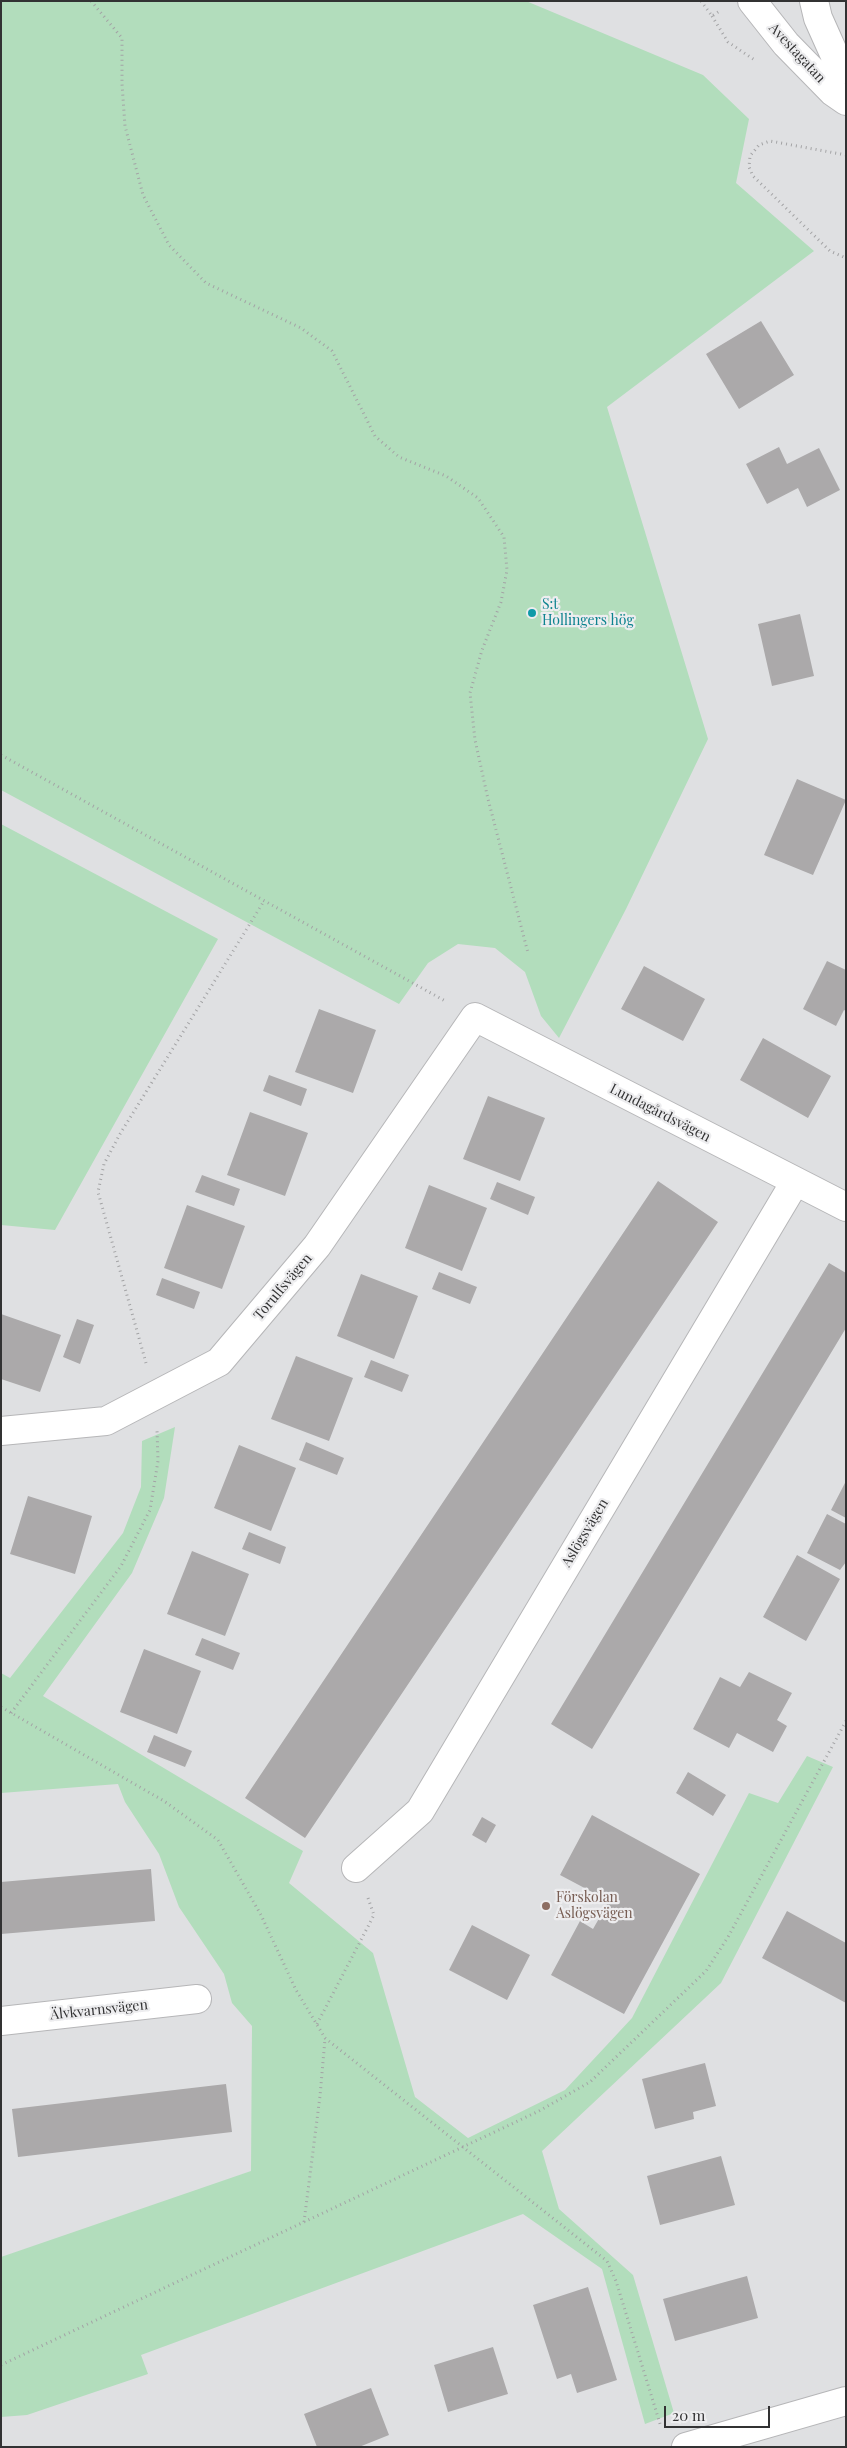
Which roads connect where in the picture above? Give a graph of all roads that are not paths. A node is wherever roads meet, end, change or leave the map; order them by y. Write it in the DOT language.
graph roads {
  1 [pos="814,1"];
  2 [pos="739,4"];
  3 [pos="846,69"];
  4 [pos="846,100"];
  5 [pos="475,1017"];
  6 [pos="794,1182"];
  7 [pos="846,1208"];
  8 [pos="1,1431"];
  9 [pos="356,1868"];
  10 [pos="197,1999"];
  11 [pos="1,2021"];
  12 [pos="846,2401"];
  13 [pos="686,2447"];
  1 -- 3 [label="street, Avestagatan"];
  2 -- 4 [label="street, Avestagatan"];
  5 -- 6 [label="street, Lundagårdsvägen"];
  5 -- 8 [label="street, Torulfsvägen"];
  6 -- 7 [label="street, Lundagårdsvägen"];
  6 -- 9 [label="street, Aslögsvägen"];
  10 -- 11 [label="street, Älvkvarnsvägen"];
  12 -- 13 [label="street"];
}
